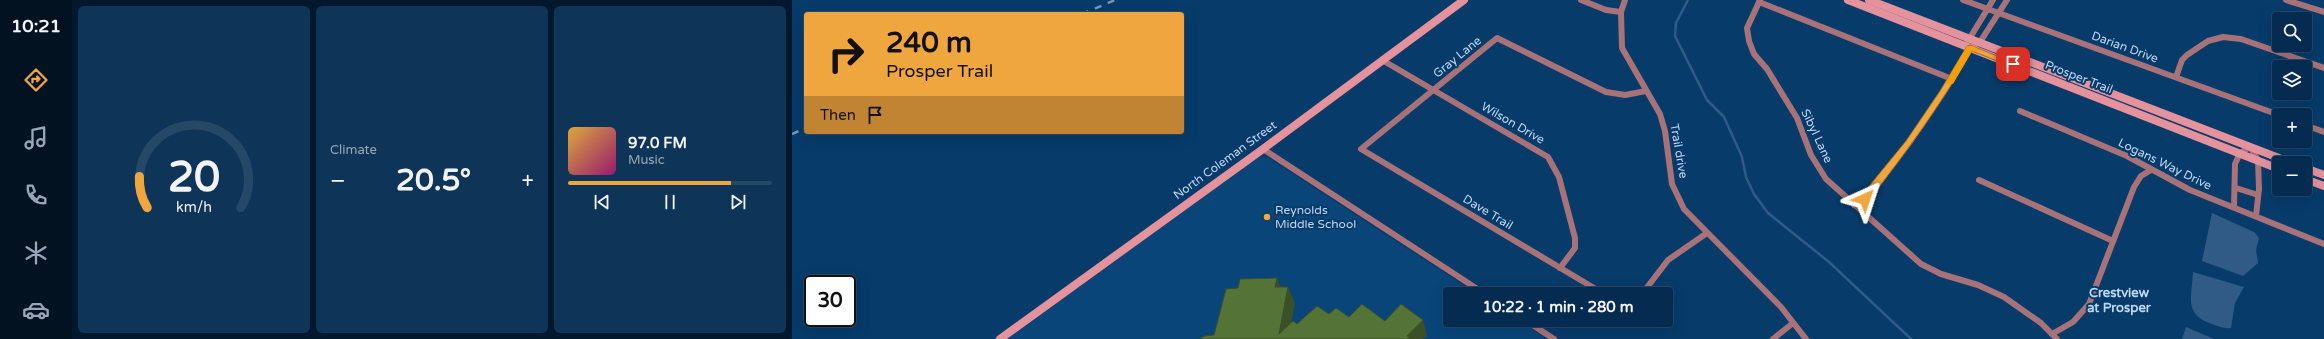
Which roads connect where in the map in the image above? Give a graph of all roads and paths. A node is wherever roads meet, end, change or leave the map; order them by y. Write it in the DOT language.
graph roads {
  1 [pos="1464,0"];
  2 [pos="1581,0"];
  3 [pos="1625,0"];
  4 [pos="1848,0"];
  5 [pos="1869,0"];
  6 [pos="1963,0"];
  7 [pos="1993,0"];
  8 [pos="2007,0"];
  9 [pos="2286,0"];
  10 [pos="1760,1"];
  11 [pos="1987,9"];
  12 [pos="1621,12"];
  13 [pos="2324,12"];
  14 [pos="1998,13"];
  15 [pos="1968,38"];
  16 [pos="1980,42"];
  17 [pos="1970,47"];
  18 [pos="1382,60"];
  19 [pos="2324,68"];
  20 [pos="2176,77"];
  21 [pos="1952,79"];
  22 [pos="1434,90"];
  23 [pos="1646,91"];
  24 [pos="2020,111"];
  25 [pos="2272,112"];
  26 [pos="2312,128"];
  27 [pos="2324,132"];
  28 [pos="2250,147"];
  29 [pos="1262,149"];
  30 [pos="1361,149"];
  31 [pos="2240,153"];
  32 [pos="2274,156"];
  33 [pos="2258,160"];
  34 [pos="2272,166"];
  35 [pos="2151,170"];
  36 [pos="2312,171"];
  37 [pos="2324,175"];
  38 [pos="1979,180"];
  39 [pos="2312,182"];
  40 [pos="2324,186"];
  41 [pos="2236,188"];
  42 [pos="2258,195"];
  43 [pos="1854,205"];
  44 [pos="2234,207"];
  45 [pos="2256,216"];
  46 [pos="1707,233"];
  47 [pos="2113,241"];
  48 [pos="2324,244"];
  49 [pos="1560,268"];
  50 [pos="1474,287"];
  51 [pos="1592,287"];
  52 [pos="1647,287"];
  53 [pos="1793,323"];
  54 [pos="1536,327"];
  55 [pos="2054,336"];
  56 [pos="1000,339"];
  57 [pos="1554,339"];
  58 [pos="1773,339"];
  59 [pos="1806,339"];
  1 -- 18 [label="main road, North Coleman Street"];
  2 -- 12 [label="street"];
  3 -- 12 [label="street, Trail drive"];
  4 -- 17 [label="main road, Prosper Trail"];
  5 -- 15 [label="main road, Prosper Trail"];
  6 -- 11 [label="street, Darian Drive"];
  7 -- 11 [label="street"];
  8 -- 14 [label="street"];
  9 -- 13 [label="street"];
  10 -- 21 [label="street"];
  10 -- 43 [label="street, Sibyl Lane"];
  11 -- 14 [label="street, Darian Drive"];
  11 -- 15 [label="street"];
  12 -- 23 [label="street, Trail drive"];
  14 -- 16 [label="street"];
  14 -- 20 [label="street, Darian Drive"];
  15 -- 16 [label="main road, Prosper Trail"];
  15 -- 17 [label="street"];
  16 -- 17 [label="street"];
  16 -- 28 [label="main road, Prosper Trail"];
  17 -- 21 [label="street"];
  17 -- 31 [label="main road, Prosper Trail"];
  18 -- 22 [label="street, Wilson Drive"];
  18 -- 29 [label="main road, North Coleman Street"];
  19 -- 20 [label="street"];
  20 -- 25 [label="street, Darian Drive"];
  21 -- 43 [label="street"];
  22 -- 23 [label="street, Gray Lane"];
  22 -- 30 [label="street, Gray Lane"];
  22 -- 49 [label="street, Wilson Drive"];
  23 -- 46 [label="street, Trail drive"];
  24 -- 35 [label="street, Logans Way Drive"];
  26 -- 27 [label="street"];
  28 -- 31 [label="street"];
  28 -- 32 [label="main road, Prosper Trail"];
  28 -- 33 [label="street"];
  29 -- 50 [label="street"];
  29 -- 56 [label="main road, North Coleman Street"];
  30 -- 49 [label="street, Dave Trail"];
  31 -- 33 [label="main road, Prosper Trail"];
  31 -- 41 [label="street"];
  33 -- 34 [label="main road, Prosper Trail"];
  33 -- 42 [label="street"];
  35 -- 44 [label="street, Logans Way Drive"];
  35 -- 47 [label="street"];
  36 -- 37 [label="main road"];
  38 -- 47 [label="street"];
  39 -- 40 [label="main road"];
  41 -- 42 [label="street"];
  41 -- 44 [label="street"];
  42 -- 45 [label="street"];
  43 -- 55 [label="street, Sibyl Lane"];
  44 -- 45 [label="street, Logans Way Drive"];
  45 -- 48 [label="street, Logans Way Drive"];
  46 -- 52 [label="street"];
  46 -- 53 [label="street, Trail drive"];
  47 -- 55 [label="street"];
  49 -- 51 [label="street, Dave Trail"];
  53 -- 58 [label="street"];
  53 -- 59 [label="street, Trail drive"];
  54 -- 57 [label="street"];
}
